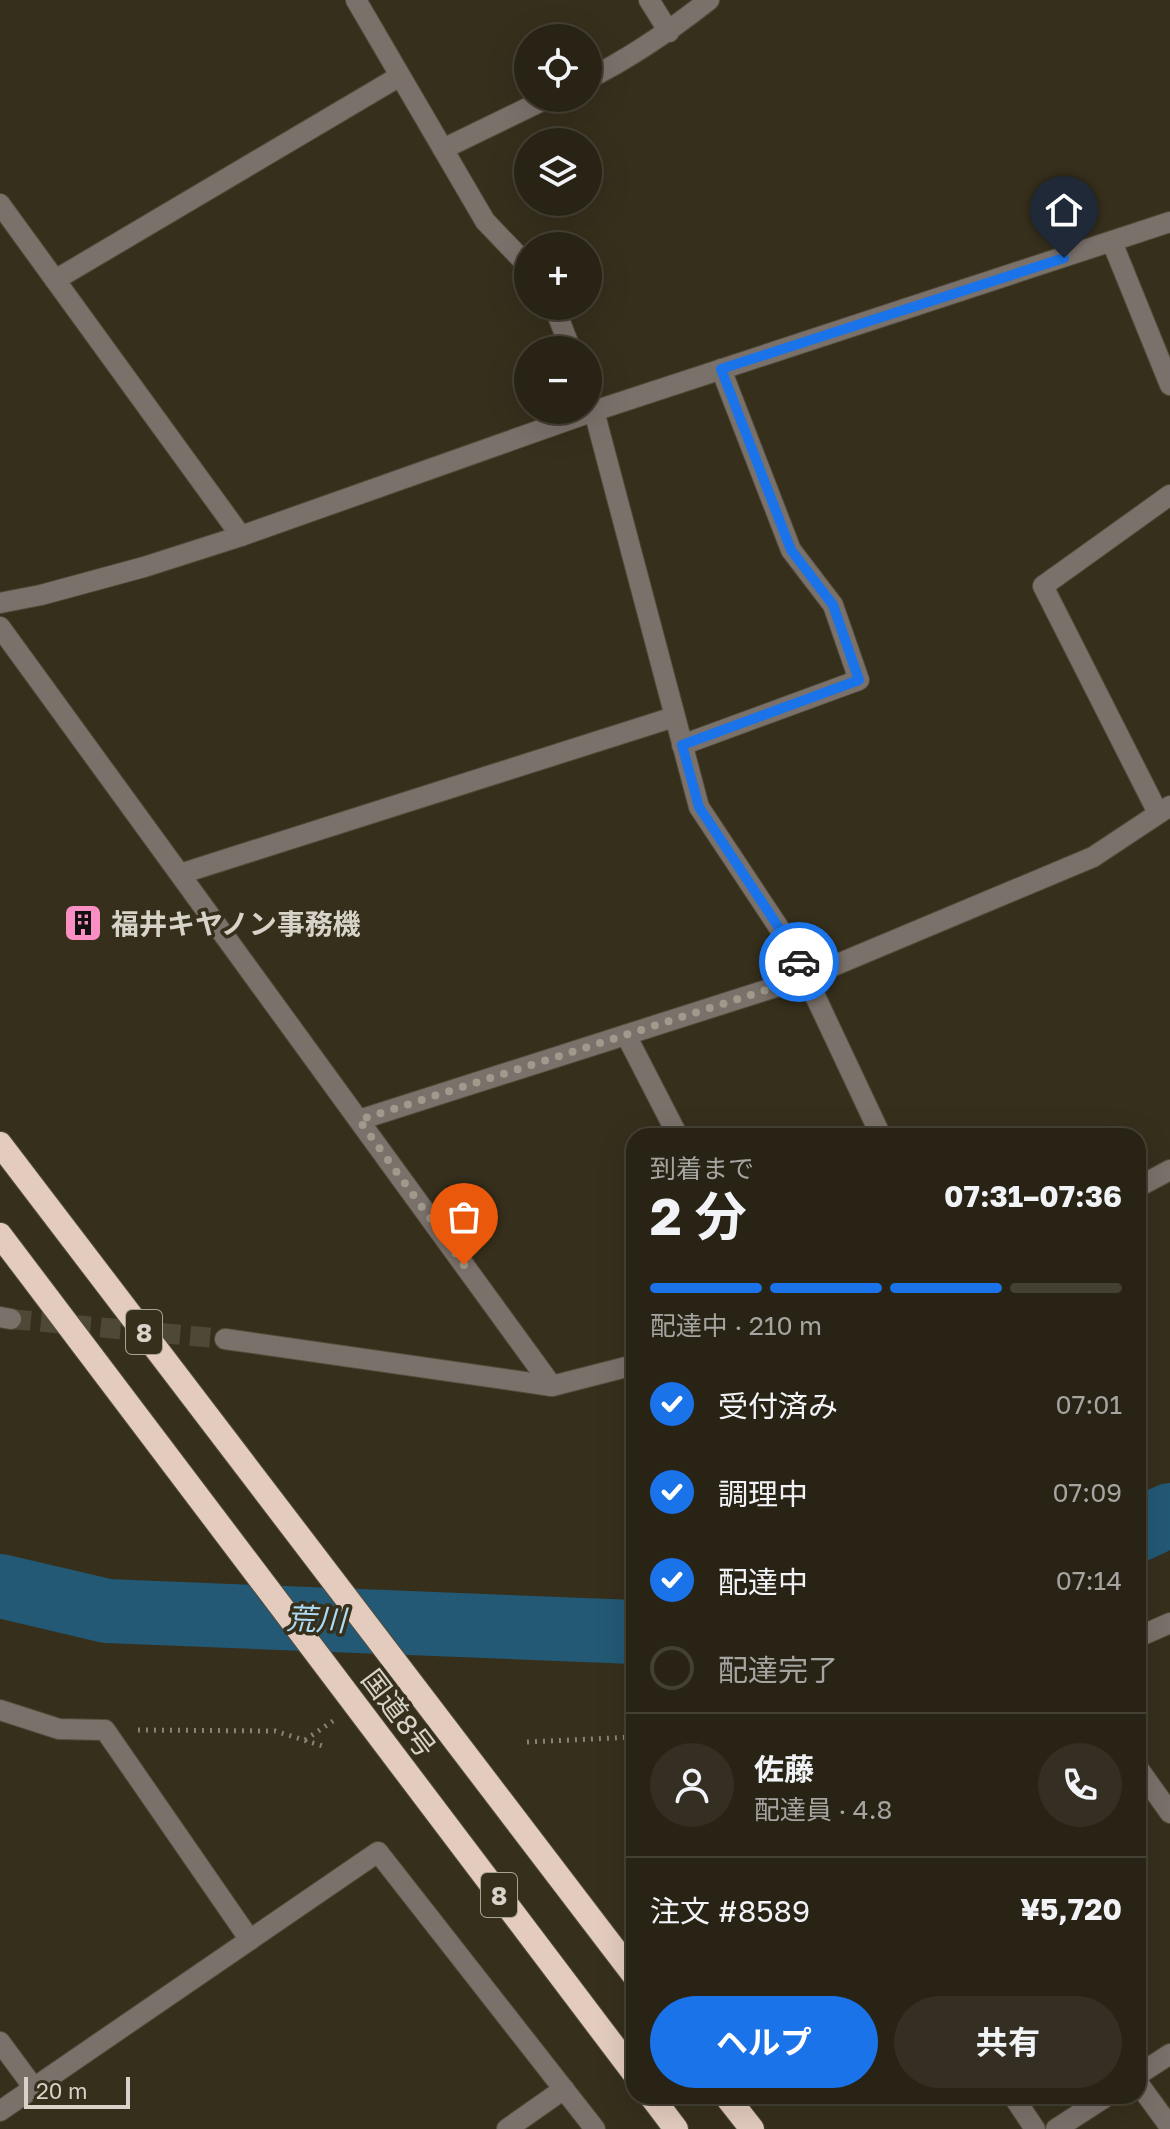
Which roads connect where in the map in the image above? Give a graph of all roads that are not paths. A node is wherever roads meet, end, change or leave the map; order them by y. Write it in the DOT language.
graph roads {
  1 [pos="356,0"];
  2 [pos="649,0"];
  3 [pos="709,0"];
  4 [pos="669,32"];
  5 [pos="602,72"];
  6 [pos="400,76"];
  7 [pos="519,112"];
  8 [pos="443,149"];
  9 [pos="0,204"];
  10 [pos="1170,222"];
  11 [pos="1112,242"];
  12 [pos="514,251"];
  13 [pos="55,280"];
  14 [pos="721,369"];
  15 [pos="1170,385"];
  16 [pos="602,400"];
  17 [pos="536,424"];
  18 [pos="597,424"];
  19 [pos="1170,495"];
  20 [pos="241,536"];
  21 [pos="0,603"];
  22 [pos="0,627"];
  23 [pos="674,717"];
  24 [pos="682,745"];
  25 [pos="1164,810"];
  26 [pos="180,874"];
  27 [pos="807,977"];
  28 [pos="626,1035"];
  29 [pos="359,1120"];
  30 [pos="674,1128"];
  31 [pos="877,1128"];
  32 [pos="0,1144"];
  33 [pos="1170,1170"];
  34 [pos="1146,1183"];
  35 [pos="0,1235"];
  36 [pos="225,1339"];
  37 [pos="626,1367"];
  38 [pos="552,1386"];
  39 [pos="1170,1623"];
  40 [pos="1146,1634"];
  41 [pos="0,1710"];
  42 [pos="1146,1779"];
  43 [pos="1170,1813"];
  44 [pos="250,1940"];
  45 [pos="626,1965"];
  46 [pos="0,2042"];
  47 [pos="1170,2054"];
  48 [pos="626,2062"];
  49 [pos="1146,2070"];
  50 [pos="34,2088"];
  51 [pos="564,2089"];
  52 [pos="1146,2094"];
  53 [pos="657,2104"];
  54 [pos="732,2104"];
  55 [pos="1018,2104"];
  56 [pos="1095,2104"];
  57 [pos="0,2111"];
  58 [pos="1170,2127"];
  59 [pos="507,2129"];
  60 [pos="595,2129"];
  61 [pos="676,2129"];
  62 [pos="752,2129"];
  63 [pos="1035,2129"];
  64 [pos="1056,2129"];
  1 -- 6 [label="street"];
  2 -- 4 [label="street"];
  3 -- 4 [label="street"];
  4 -- 5 [label="street"];
  6 -- 8 [label="street"];
  6 -- 13 [label="street"];
  7 -- 8 [label="street"];
  8 -- 12 [label="street"];
  9 -- 13 [label="street"];
  10 -- 11 [label="street"];
  11 -- 14 [label="street"];
  11 -- 15 [label="street"];
  13 -- 20 [label="street"];
  14 -- 16 [label="street"];
  14 -- 24 [label="street"];
  17 -- 20 [label="street"];
  18 -- 23 [label="street"];
  19 -- 25 [label="street"];
  20 -- 21 [label="street"];
  22 -- 26 [label="street"];
  23 -- 24 [label="street"];
  23 -- 26 [label="street"];
  24 -- 27 [label="street"];
  25 -- 27 [label="street"];
  26 -- 29 [label="street"];
  27 -- 28 [label="street"];
  27 -- 31 [label="street"];
  28 -- 29 [label="street"];
  28 -- 30 [label="street"];
  29 -- 38 [label="street"];
  32 -- 45 [label="highway, 国道8号 / 8"];
  33 -- 34 [label="street"];
  35 -- 48 [label="highway, 国道8号 / 8"];
  36 -- 38 [label="street"];
  37 -- 38 [label="street"];
  39 -- 40 [label="street"];
  41 -- 44 [label="street"];
  42 -- 43 [label="street"];
  44 -- 50 [label="street"];
  44 -- 51 [label="street"];
  46 -- 50 [label="street"];
  47 -- 49 [label="street"];
  50 -- 57 [label="street"];
  51 -- 59 [label="street"];
  51 -- 60 [label="street"];
  52 -- 58 [label="street"];
  53 -- 61 [label="highway"];
  54 -- 62 [label="highway"];
  55 -- 63 [label="street"];
  56 -- 64 [label="street"];
}
